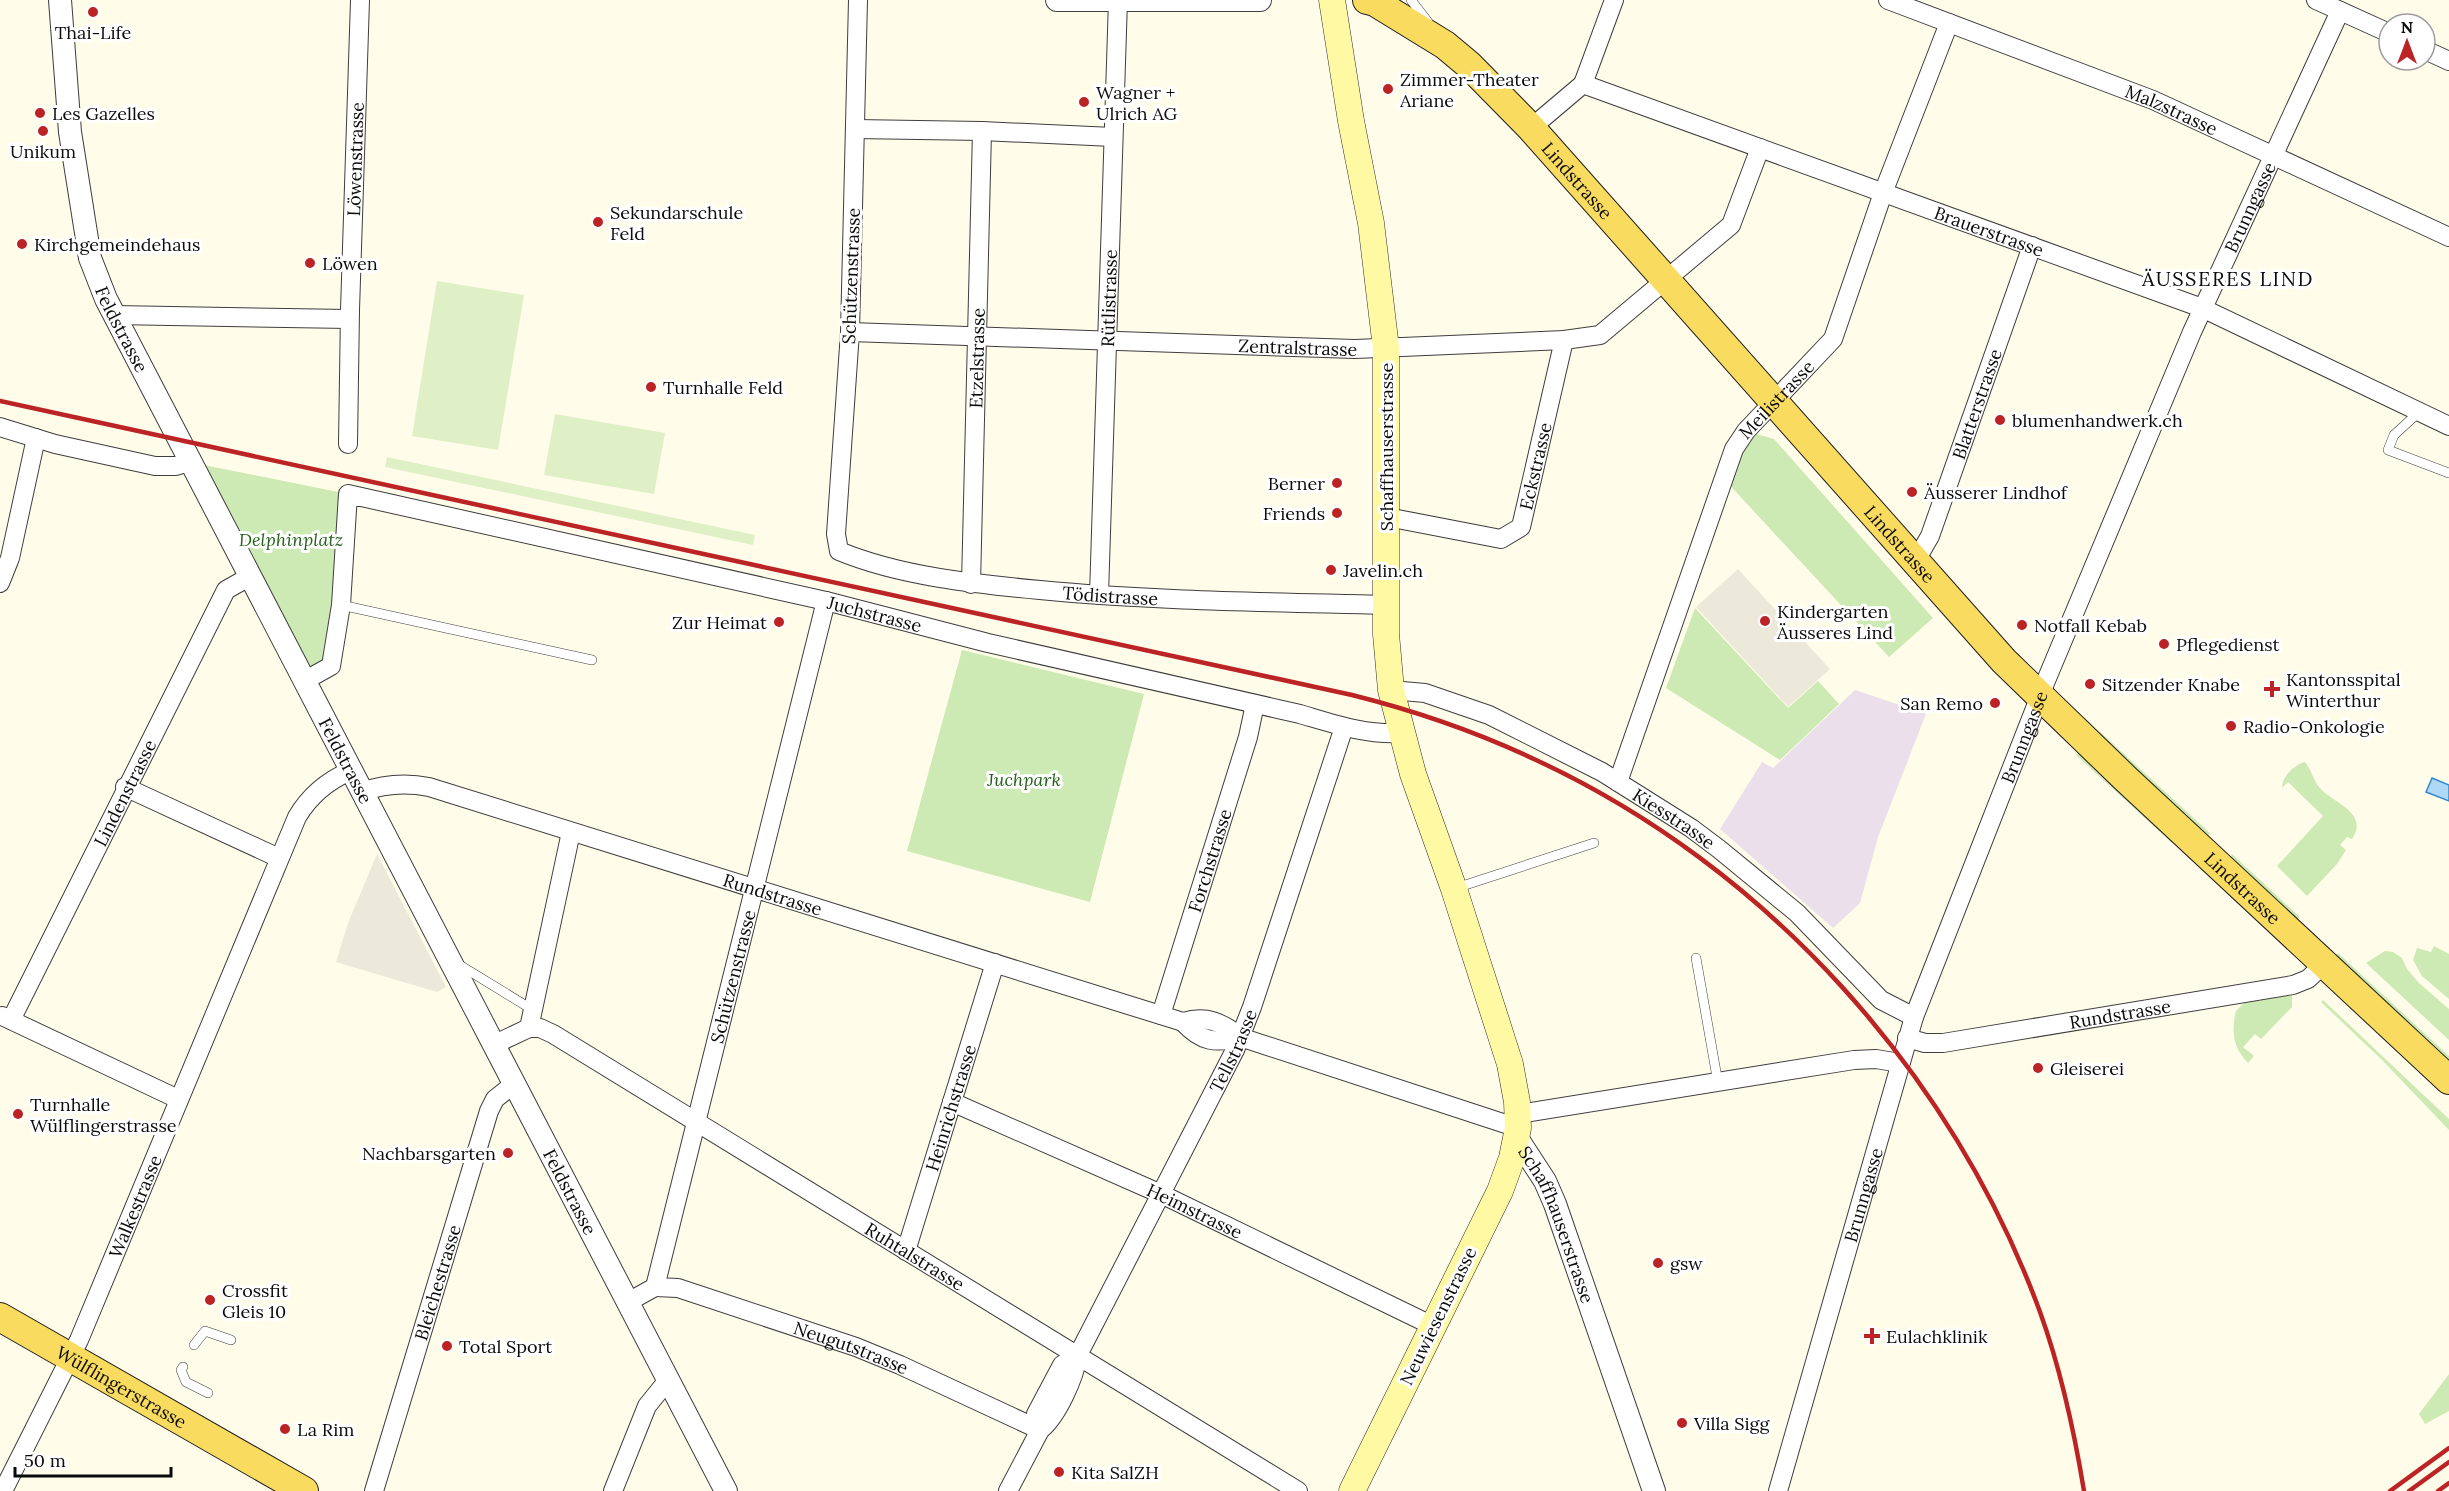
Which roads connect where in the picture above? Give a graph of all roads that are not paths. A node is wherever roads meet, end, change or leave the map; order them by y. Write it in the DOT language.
graph roads {
  1 [pos="60,0"];
  2 [pos="360,0"];
  3 [pos="858,0"];
  4 [pos="1057,0"];
  5 [pos="1260,0"];
  6 [pos="1332,0"];
  7 [pos="1367,0"];
  8 [pos="1411,0"];
  9 [pos="1614,0"];
  10 [pos="1888,0"];
  11 [pos="2316,0"];
  12 [pos="1118,1"];
  13 [pos="2340,11"];
  14 [pos="1949,23"];
  15 [pos="2377,28"];
  16 [pos="1445,45"];
  17 [pos="1583,84"];
  18 [pos="1531,128"];
  19 [pos="855,129"];
  20 [pos="982,131"];
  21 [pos="1113,137"];
  22 [pos="1760,148"];
  23 [pos="2273,156"];
  24 [pos="1883,193"];
  25 [pos="2449,237"];
  26 [pos="2032,246"];
  27 [pos="1666,281"];
  28 [pos="2202,308"];
  29 [pos="114,315"];
  30 [pos="350,319"];
  31 [pos="850,332"];
  32 [pos="978,336"];
  33 [pos="1109,340"];
  34 [pos="1564,340"];
  35 [pos="1386,348"];
  36 [pos="1773,401"];
  37 [pos="2419,412"];
  38 [pos="2449,426"];
  39 [pos="0,428"];
  40 [pos="36,438"];
  41 [pos="348,444"];
  42 [pos="189,462"];
  43 [pos="2449,473"];
  44 [pos="1387,517"];
  45 [pos="839,551"];
  46 [pos="1915,562"];
  47 [pos="249,578"];
  48 [pos="0,583"];
  49 [pos="971,584"];
  50 [pos="1099,596"];
  51 [pos="826,601"];
  52 [pos="1385,605"];
  53 [pos="341,606"];
  54 [pos="592,660"];
  55 [pos="304,681"];
  56 [pos="1391,690"];
  57 [pos="2040,696"];
  58 [pos="1255,704"];
  59 [pos="1344,727"];
  60 [pos="1401,734"];
  61 [pos="350,771"];
  62 [pos="1618,782"];
  63 [pos="125,787"];
  64 [pos="361,792"];
  65 [pos="571,832"];
  66 [pos="1594,843"];
  67 [pos="279,858"];
  68 [pos="754,889"];
  69 [pos="1454,889"];
  70 [pos="449,958"];
  71 [pos="1696,958"];
  72 [pos="995,963"];
  73 [pos="2325,963"];
  74 [pos="533,1010"];
  75 [pos="1161,1015"];
  76 [pos="1914,1017"];
  77 [pos="6,1018"];
  78 [pos="529,1028"];
  79 [pos="1240,1037"];
  80 [pos="1907,1038"];
  81 [pos="493,1045"];
  82 [pos="1900,1063"];
  83 [pos="2449,1080"];
  84 [pos="1718,1083"];
  85 [pos="514,1084"];
  86 [pos="178,1099"];
  87 [pos="952,1102"];
  88 [pos="696,1122"];
  89 [pos="1517,1127"];
  90 [pos="1161,1194"];
  91 [pos="906,1251"];
  92 [pos="655,1287"];
  93 [pos="628,1302"];
  94 [pos="0,1317"];
  95 [pos="1432,1326"];
  96 [pos="231,1340"];
  97 [pos="194,1344"];
  98 [pos="1078,1355"];
  99 [pos="69,1356"];
  100 [pos="183,1367"];
  101 [pos="668,1380"];
  102 [pos="208,1393"];
  103 [pos="1040,1430"];
  104 [pos="3,1491"];
  105 [pos="304,1491"];
  106 [pos="374,1491"];
  107 [pos="613,1491"];
  108 [pos="726,1491"];
  109 [pos="1008,1491"];
  110 [pos="1298,1491"];
  111 [pos="1352,1491"];
  112 [pos="1654,1491"];
  113 [pos="1778,1491"];
  1 -- 29 [label="street, Feldstrasse"];
  2 -- 30 [label="street, Löwenstrasse"];
  3 -- 19 [label="street, Schützenstrasse"];
  4 -- 12 [label="street"];
  5 -- 12 [label="street"];
  6 -- 35 [label="main road, Schaffhauserstrasse"];
  7 -- 16 [label="main road, Lindstrasse"];
  8 -- 16 [label="lane"];
  9 -- 17 [label="street"];
  10 -- 14 [label="street, Malzstrasse"];
  11 -- 13 [label="street"];
  12 -- 21 [label="street, Rütlistrasse"];
  13 -- 15 [label="street"];
  13 -- 23 [label="street, Brunngasse"];
  14 -- 23 [label="street, Malzstrasse"];
  14 -- 24 [label="street, Meilistrasse"];
  16 -- 18 [label="main road, Lindstrasse"];
  17 -- 18 [label="street"];
  17 -- 22 [label="street, Brauerstrasse"];
  18 -- 27 [label="main road, Lindstrasse"];
  19 -- 20 [label="street"];
  19 -- 31 [label="street, Schützenstrasse"];
  20 -- 21 [label="street"];
  20 -- 32 [label="street, Etzelstrasse"];
  21 -- 33 [label="street, Rütlistrasse"];
  22 -- 24 [label="street, Brauerstrasse"];
  22 -- 27 [label="street, Zentralstrasse"];
  23 -- 25 [label="street, Malzstrasse"];
  23 -- 28 [label="street, Brunngasse"];
  24 -- 26 [label="street, Brauerstrasse"];
  24 -- 36 [label="street, Meilistrasse"];
  26 -- 28 [label="street, Brauerstrasse"];
  26 -- 46 [label="street, Blatterstrasse"];
  27 -- 34 [label="street, Zentralstrasse"];
  27 -- 36 [label="main road, Lindstrasse"];
  28 -- 37 [label="street, Brauerstrasse"];
  28 -- 57 [label="street, Brunngasse"];
  29 -- 30 [label="street"];
  29 -- 42 [label="street, Feldstrasse"];
  30 -- 41 [label="street, Löwenstrasse"];
  31 -- 32 [label="street, Zentralstrasse"];
  31 -- 45 [label="street, Schützenstrasse"];
  32 -- 33 [label="street, Zentralstrasse"];
  32 -- 49 [label="street, Etzelstrasse"];
  33 -- 35 [label="street, Zentralstrasse"];
  33 -- 50 [label="street, Rütlistrasse"];
  34 -- 35 [label="street, Zentralstrasse"];
  34 -- 44 [label="street, Eckstrasse"];
  35 -- 44 [label="main road, Schaffhauserstrasse"];
  36 -- 46 [label="main road, Lindstrasse"];
  36 -- 62 [label="street, Meilistrasse"];
  37 -- 38 [label="street, Brauerstrasse"];
  37 -- 43 [label="lane"];
  39 -- 40 [label="street"];
  40 -- 42 [label="street"];
  40 -- 48 [label="street"];
  42 -- 47 [label="street, Feldstrasse"];
  44 -- 52 [label="main road, Schaffhauserstrasse"];
  45 -- 49 [label="street, Tödistrasse"];
  46 -- 57 [label="main road, Lindstrasse"];
  47 -- 55 [label="street, Feldstrasse"];
  47 -- 63 [label="street, Lindenstrasse"];
  49 -- 50 [label="street, Tödistrasse"];
  50 -- 52 [label="street, Tödistrasse"];
  51 -- 53 [label="street, Juchstrasse"];
  51 -- 58 [label="street, Juchstrasse"];
  51 -- 68 [label="street, Schützenstrasse"];
  52 -- 56 [label="main road, Schaffhauserstrasse"];
  53 -- 54 [label="lane"];
  53 -- 55 [label="street"];
  55 -- 61 [label="street, Feldstrasse"];
  56 -- 60 [label="main road, Schaffhauserstrasse"];
  56 -- 62 [label="street, Kiesstrasse"];
  57 -- 73 [label="main road, Lindstrasse"];
  57 -- 76 [label="street, Brunngasse"];
  58 -- 59 [label="street, Juchstrasse"];
  58 -- 75 [label="street, Forchstrasse"];
  59 -- 60 [label="street, Juchstrasse"];
  59 -- 79 [label="street, Tellstrasse"];
  60 -- 69 [label="main road, Schaffhauserstrasse"];
  61 -- 64 [label="street, Feldstrasse"];
  61 -- 67 [label="street, Walkestrasse"];
  62 -- 76 [label="street, Kiesstrasse"];
  63 -- 67 [label="street"];
  63 -- 77 [label="street, Lindenstrasse"];
  64 -- 65 [label="street, Rundstrasse"];
  64 -- 70 [label="street, Feldstrasse"];
  65 -- 68 [label="street, Rundstrasse"];
  65 -- 74 [label="street"];
  66 -- 69 [label="lane"];
  67 -- 86 [label="street, Walkestrasse"];
  68 -- 72 [label="street, Rundstrasse"];
  68 -- 88 [label="street, Schützenstrasse"];
  69 -- 89 [label="main road, Schaffhauserstrasse"];
  70 -- 74 [label="lane"];
  70 -- 81 [label="street, Feldstrasse"];
  71 -- 84 [label="lane"];
  72 -- 75 [label="street, Rundstrasse"];
  72 -- 87 [label="street, Heinrichstrasse"];
  73 -- 80 [label="street, Rundstrasse"];
  73 -- 83 [label="main road, Lindstrasse"];
  74 -- 78 [label="street"];
  75 -- 79 [label="street, Rundstrasse"];
  76 -- 80 [label="street, Brunngasse"];
  77 -- 86 [label="street"];
  78 -- 81 [label="street"];
  78 -- 88 [label="street, Ruhtalstrasse"];
  79 -- 89 [label="street, Rundstrasse"];
  79 -- 90 [label="street, Tellstrasse"];
  80 -- 82 [label="street, Brunngasse"];
  81 -- 85 [label="street, Feldstrasse"];
  82 -- 84 [label="street, Rundstrasse"];
  82 -- 113 [label="street, Brunngasse"];
  84 -- 89 [label="street, Rundstrasse"];
  85 -- 93 [label="street, Feldstrasse"];
  85 -- 106 [label="street, Bleichestrasse"];
  86 -- 99 [label="street, Walkestrasse"];
  87 -- 90 [label="street, Heimstrasse"];
  87 -- 91 [label="street, Heinrichstrasse"];
  88 -- 91 [label="street, Ruhtalstrasse"];
  88 -- 92 [label="street, Schützenstrasse"];
  89 -- 95 [label="main road, Neuwiesenstrasse"];
  89 -- 112 [label="street, Schaffhauserstrasse"];
  90 -- 95 [label="street, Heimstrasse"];
  90 -- 98 [label="street, Tellstrasse"];
  91 -- 98 [label="street, Ruhtalstrasse"];
  92 -- 93 [label="street"];
  92 -- 103 [label="street, Neugutstrasse"];
  93 -- 101 [label="street, Feldstrasse"];
  94 -- 99 [label="main road, Wülflingerstrasse"];
  95 -- 111 [label="main road, Neuwiesenstrasse"];
  96 -- 97 [label="lane"];
  98 -- 103 [label="street, Tellstrasse"];
  98 -- 110 [label="street, Ruhtalstrasse"];
  99 -- 104 [label="street, Walkestrasse"];
  99 -- 105 [label="main road, Wülflingerstrasse"];
  100 -- 102 [label="lane"];
  101 -- 107 [label="street"];
  101 -- 108 [label="street, Feldstrasse"];
  103 -- 109 [label="street, Tellstrasse"];
}
